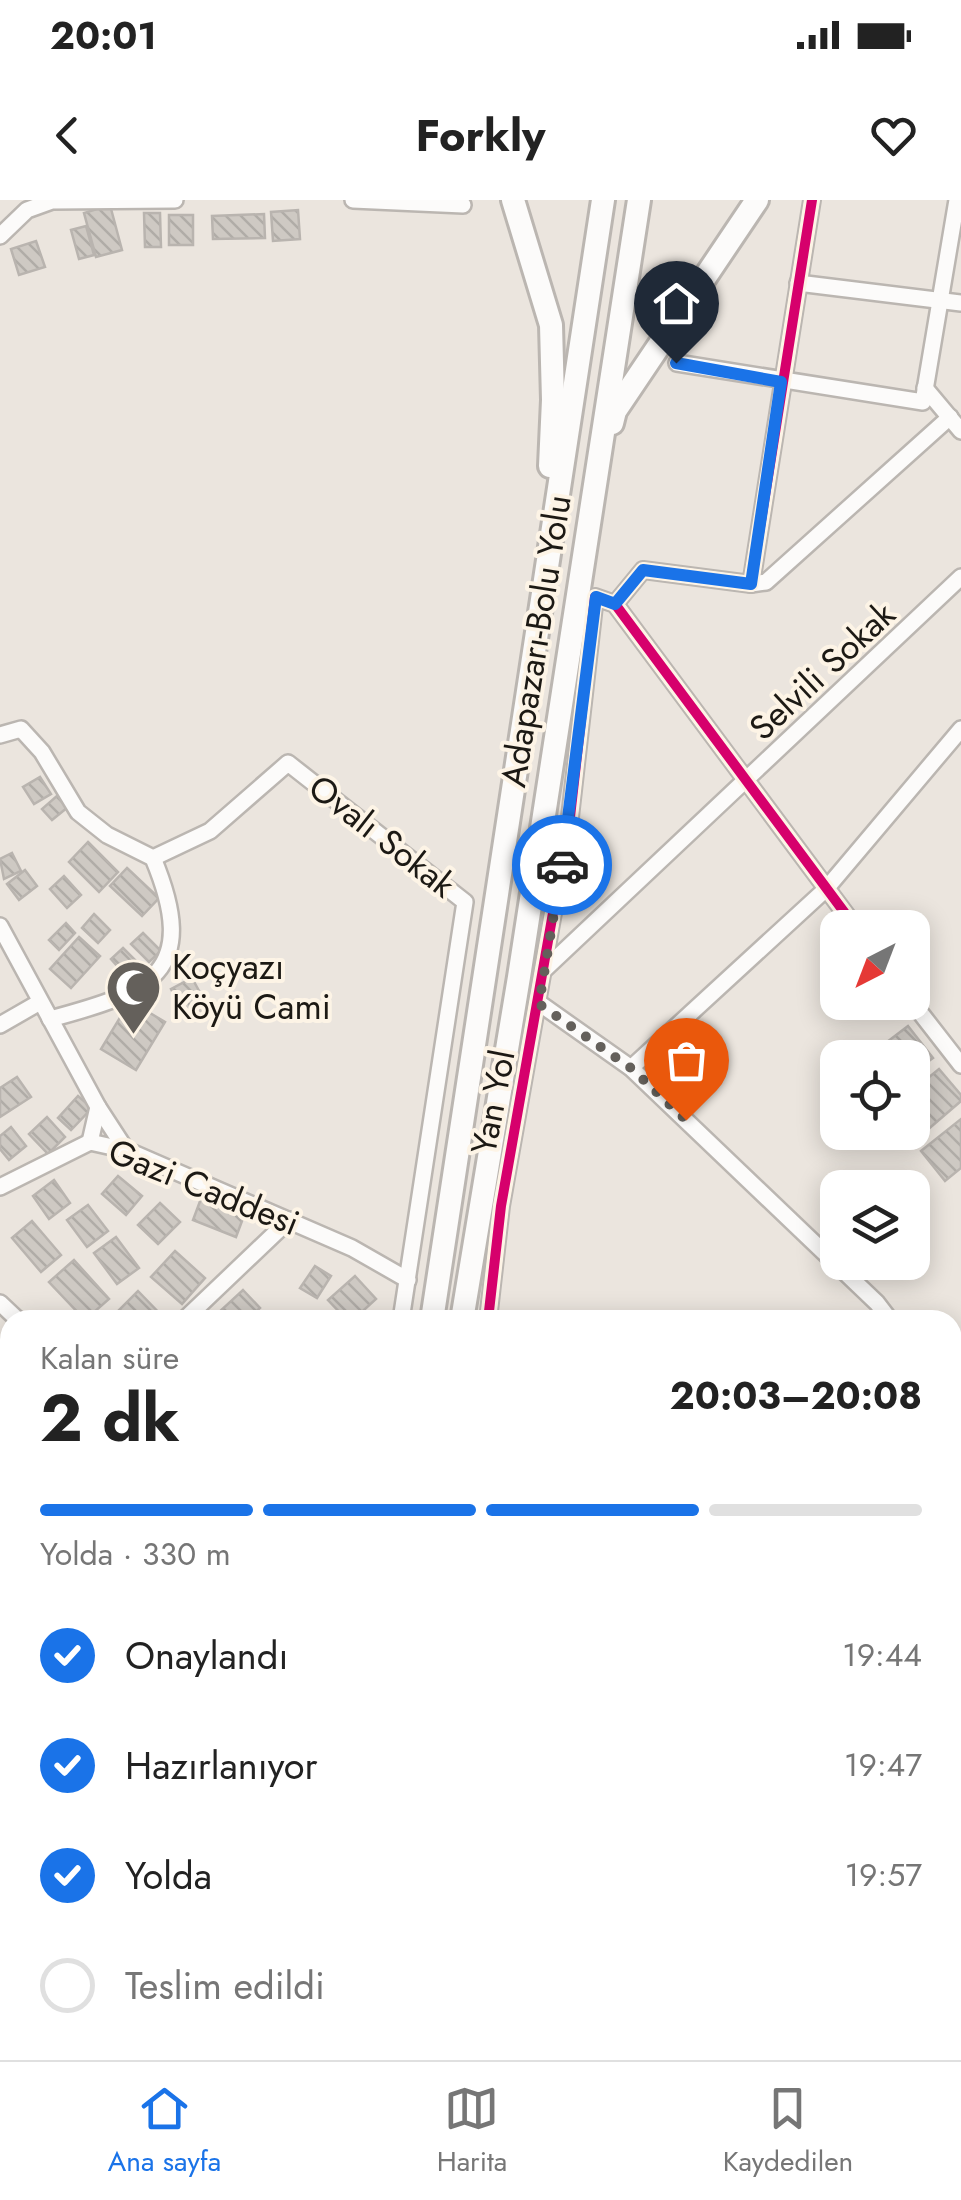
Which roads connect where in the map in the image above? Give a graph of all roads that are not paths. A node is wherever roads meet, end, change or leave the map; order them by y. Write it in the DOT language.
graph roads {
  1 [pos="156,200"];
  2 [pos="175,200"];
  3 [pos="353,200"];
  4 [pos="513,200"];
  5 [pos="604,200"];
  6 [pos="639,200"];
  7 [pos="758,200"];
  8 [pos="812,200"];
  9 [pos="956,200"];
  10 [pos="463,204"];
  11 [pos="0,236"];
  12 [pos="798,283"];
  13 [pos="940,302"];
  14 [pos="961,303"];
  15 [pos="676,363"];
  16 [pos="781,382"];
  17 [pos="925,388"];
  18 [pos="950,417"];
  19 [pos="961,431"];
  20 [pos="596,480"];
  21 [pos="961,577"];
  22 [pos="751,584"];
  23 [pos="543,594"];
  24 [pos="615,604"];
  25 [pos="961,729"];
  26 [pos="0,735"];
  27 [pos="745,780"];
  28 [pos="153,858"];
  29 [pos="826,888"];
  30 [pos="465,902"];
  31 [pos="842,910"];
  32 [pos="0,926"];
  33 [pos="5,947"];
  34 [pos="545,969"];
  35 [pos="40,1002"];
  36 [pos="539,1004"];
  37 [pos="50,1019"];
  38 [pos="926,1020"];
  39 [pos="0,1024"];
  40 [pos="961,1065"];
  41 [pos="631,1068"];
  42 [pos="98,1107"];
  43 [pos="90,1142"];
  44 [pos="126,1150"];
  45 [pos="0,1188"];
  46 [pos="289,1220"];
  47 [pos="408,1280"];
  48 [pos="194,1310"];
  49 [pos="403,1310"];
  50 [pos="434,1310"];
  51 [pos="464,1310"];
  52 [pos="489,1310"];
  53 [pos="882,1310"];
  1 -- 2 [label="street"];
  1 -- 11 [label="street"];
  3 -- 10 [label="street"];
  4 -- 23 [label="highway"];
  5 -- 23 [label="highway, Adapazarı-Bolu Yolu"];
  6 -- 20 [label="highway"];
  7 -- 20 [label="highway"];
  8 -- 12 [label="street"];
  9 -- 13 [label="street"];
  12 -- 13 [label="street"];
  12 -- 16 [label="street"];
  13 -- 14 [label="street"];
  13 -- 17 [label="street"];
  15 -- 16 [label="street"];
  16 -- 17 [label="street"];
  16 -- 22 [label="street"];
  17 -- 18 [label="street"];
  18 -- 19 [label="street"];
  18 -- 22 [label="street"];
  20 -- 51 [label="highway"];
  21 -- 27 [label="street, Selvili Sokak"];
  22 -- 24 [label="street"];
  23 -- 50 [label="highway, Adapazarı-Bolu Yolu"];
  24 -- 27 [label="street"];
  24 -- 34 [label="street, Yan Yol"];
  25 -- 29 [label="street"];
  26 -- 28 [label="street"];
  27 -- 29 [label="street"];
  27 -- 34 [label="street, Selvili Sokak"];
  28 -- 30 [label="street, Ovalı Sokak"];
  28 -- 37 [label="street"];
  29 -- 31 [label="street"];
  29 -- 41 [label="street"];
  30 -- 47 [label="street, Yan Yol"];
  32 -- 33 [label="street"];
  33 -- 35 [label="street"];
  34 -- 36 [label="street, Yan Yol"];
  35 -- 37 [label="street"];
  35 -- 39 [label="street"];
  36 -- 41 [label="street"];
  36 -- 52 [label="street, Yan Yol"];
  37 -- 42 [label="street"];
  38 -- 40 [label="street"];
  41 -- 53 [label="street"];
  42 -- 43 [label="street"];
  42 -- 44 [label="street"];
  43 -- 44 [label="street, Gazi Caddesi"];
  43 -- 45 [label="street, Gazi Caddesi"];
  44 -- 46 [label="street, Gazi Caddesi"];
  46 -- 47 [label="street, Gazi Caddesi"];
  46 -- 48 [label="street"];
  47 -- 49 [label="street, Yan Yol"];
}
